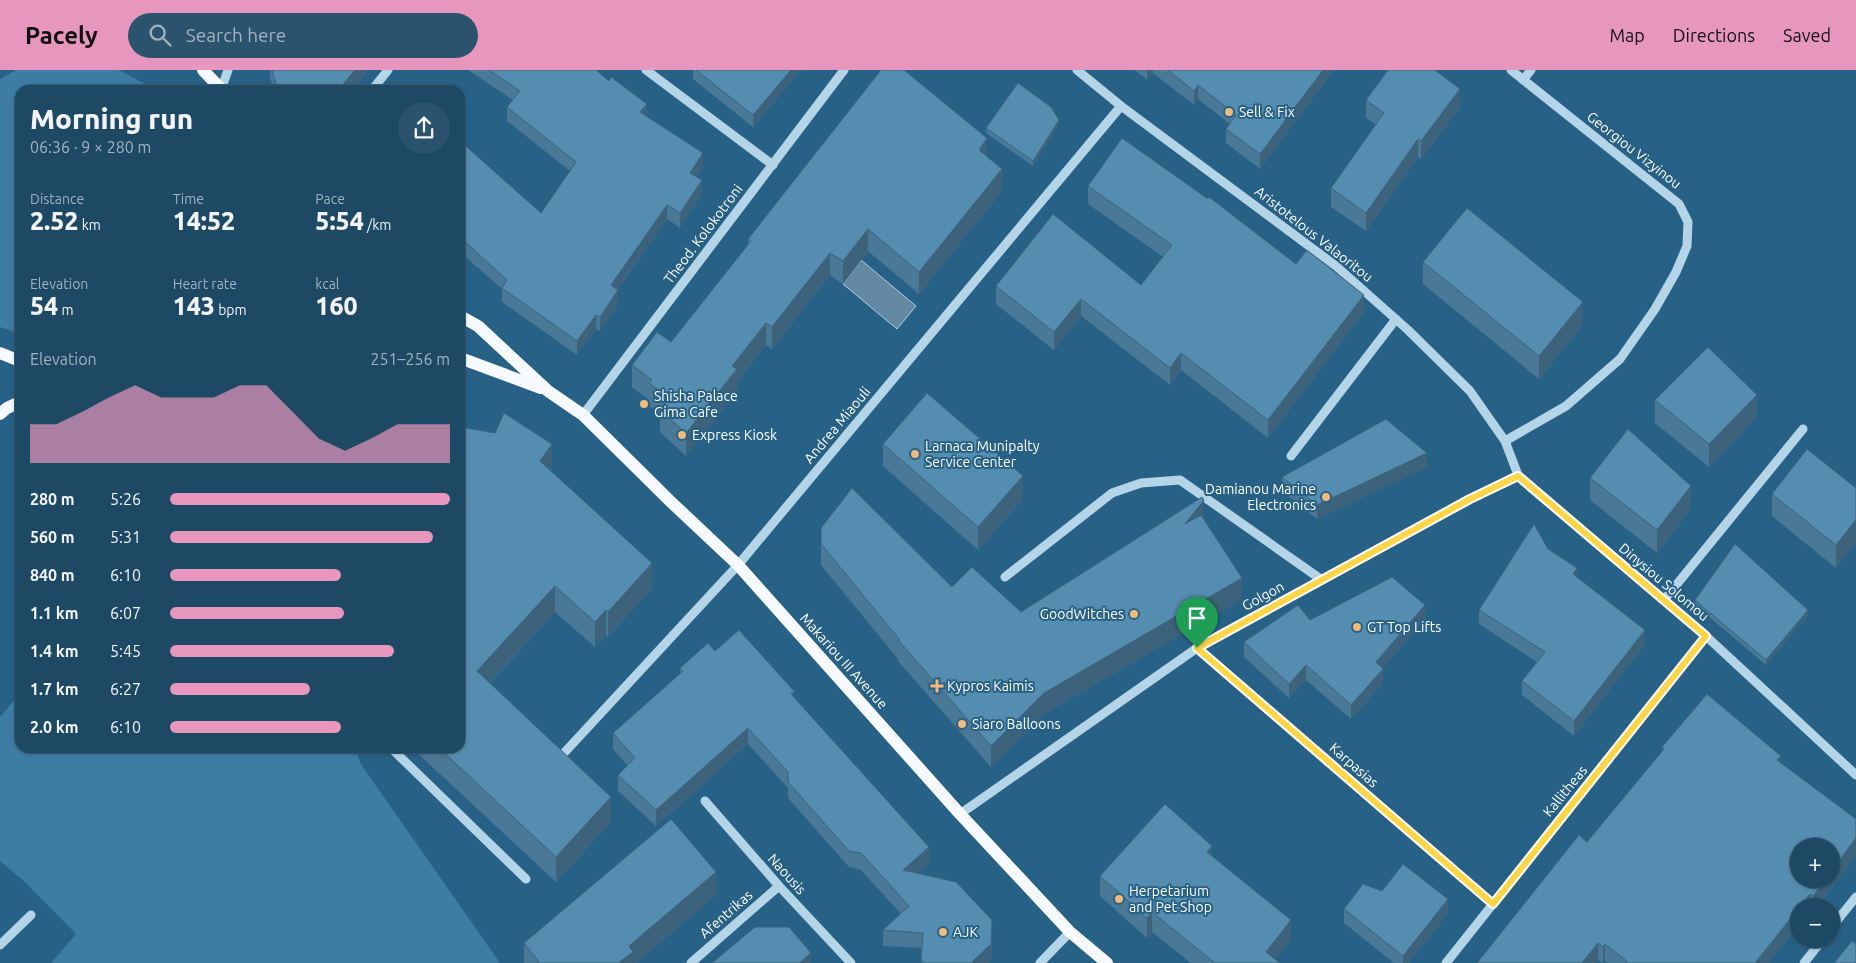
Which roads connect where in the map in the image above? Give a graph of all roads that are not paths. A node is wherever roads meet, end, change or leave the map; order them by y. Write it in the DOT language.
graph roads {
  1 [pos="203,70"];
  2 [pos="228,70"];
  3 [pos="388,70"];
  4 [pos="646,70"];
  5 [pos="844,70"];
  6 [pos="1077,70"];
  7 [pos="1511,70"];
  8 [pos="1531,70"];
  9 [pos="1523,80"];
  10 [pos="217,85"];
  11 [pos="224,85"];
  12 [pos="376,85"];
  13 [pos="1121,106"];
  14 [pos="773,165"];
  15 [pos="465,319"];
  16 [pos="1396,319"];
  17 [pos="0,353"];
  18 [pos="15,358"];
  19 [pos="465,360"];
  20 [pos="548,391"];
  21 [pos="15,404"];
  22 [pos="0,414"];
  23 [pos="583,415"];
  24 [pos="1803,429"];
  25 [pos="1505,441"];
  26 [pos="1291,456"];
  27 [pos="1518,476"];
  28 [pos="738,565"];
  29 [pos="1005,576"];
  30 [pos="1322,580"];
  31 [pos="1664,600"];
  32 [pos="1706,636"];
  33 [pos="1197,648"];
  34 [pos="396,753"];
  35 [pos="564,753"];
  36 [pos="1856,775"];
  37 [pos="705,801"];
  38 [pos="960,814"];
  39 [pos="526,879"];
  40 [pos="779,886"];
  41 [pos="1856,897"];
  42 [pos="1493,904"];
  43 [pos="31,915"];
  44 [pos="1840,917"];
  45 [pos="1070,932"];
  46 [pos="0,945"];
  47 [pos="1816,948"];
  48 [pos="691,963"];
  49 [pos="851,963"];
  50 [pos="1040,963"];
  51 [pos="1106,963"];
  52 [pos="1446,963"];
  53 [pos="1804,963"];
  1 -- 10 [label="main road"];
  2 -- 11 [label="street"];
  3 -- 12 [label="street"];
  4 -- 14 [label="street"];
  5 -- 14 [label="street, Theod. Kolokotroni"];
  6 -- 13 [label="street, Aristotelous Valaoritou"];
  7 -- 9 [label="street, Georgiou Vizyinou"];
  8 -- 9 [label="street"];
  9 -- 25 [label="street, Georgiou Vizyinou"];
  13 -- 16 [label="street, Aristotelous Valaoritou"];
  13 -- 28 [label="street, Andrea Miaouli"];
  14 -- 23 [label="street, Theod. Kolokotroni"];
  15 -- 20 [label="main road, Makariou III Avenue"];
  16 -- 25 [label="street, Aristotelous Valaoritou"];
  16 -- 26 [label="street"];
  17 -- 18 [label="main road"];
  19 -- 20 [label="main road, Makariou III Avenue"];
  20 -- 23 [label="main road, Makariou III Avenue"];
  21 -- 22 [label="main road"];
  23 -- 28 [label="main road, Makariou III Avenue"];
  24 -- 31 [label="street"];
  25 -- 27 [label="street, Aristotelous Valaoritou"];
  27 -- 30 [label="street, Golgon"];
  27 -- 31 [label="street, Dinysiou Solomou"];
  28 -- 35 [label="street, Andrea Miaouli"];
  28 -- 38 [label="main road, Makariou III Avenue"];
  29 -- 30 [label="street"];
  30 -- 33 [label="street, Golgon"];
  31 -- 32 [label="street, Dinysiou Solomou"];
  32 -- 36 [label="street, Dinysiou Solomou"];
  32 -- 42 [label="street, Kallitheas"];
  33 -- 38 [label="street, Golgon"];
  33 -- 42 [label="street, Karpasias"];
  34 -- 39 [label="street"];
  37 -- 40 [label="street, Naousis"];
  38 -- 45 [label="main road, Makariou III Avenue"];
  40 -- 48 [label="street, Afentrikas"];
  40 -- 49 [label="street, Naousis"];
  41 -- 44 [label="street"];
  42 -- 52 [label="street, Kallitheas"];
  43 -- 46 [label="street"];
  45 -- 50 [label="street"];
  45 -- 51 [label="main road, Makariou III Avenue"];
  47 -- 53 [label="street"];
}
